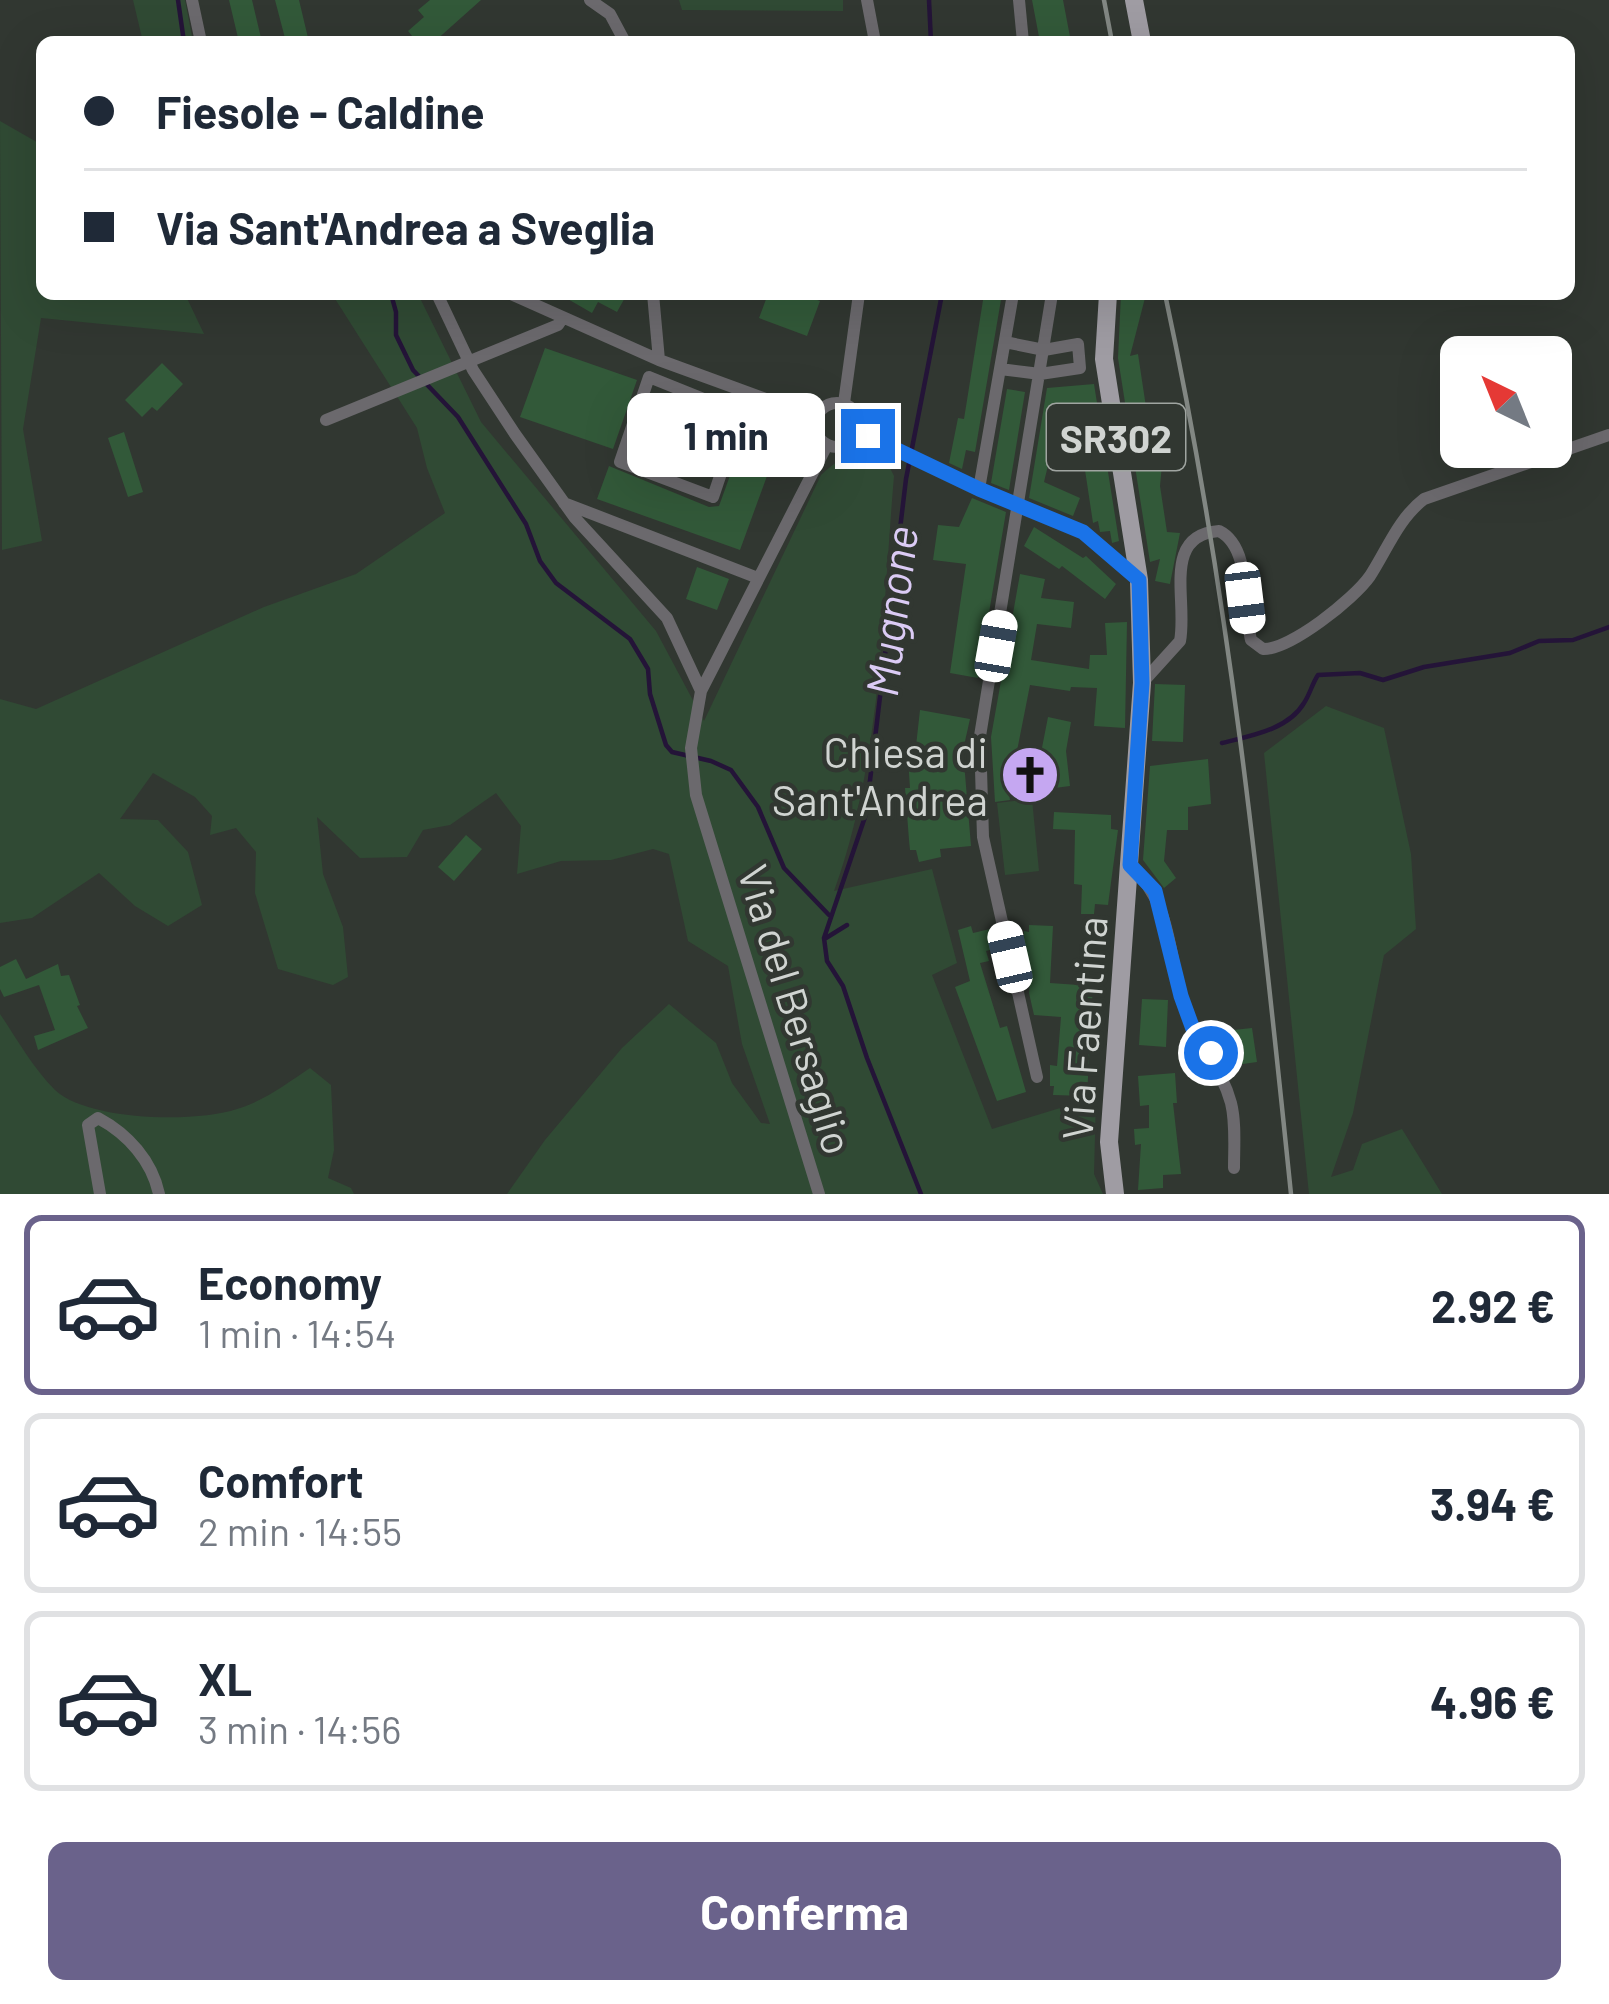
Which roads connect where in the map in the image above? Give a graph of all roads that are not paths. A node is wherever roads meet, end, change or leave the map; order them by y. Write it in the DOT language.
graph roads {
  1 [pos="192,0"];
  2 [pos="590,0"];
  3 [pos="867,0"];
  4 [pos="1019,0"];
  5 [pos="1134,0"];
  6 [pos="201,36"];
  7 [pos="623,36"];
  8 [pos="874,36"];
  9 [pos="1022,36"];
  10 [pos="1141,36"];
  11 [pos="440,300"];
  12 [pos="524,300"];
  13 [pos="654,300"];
  14 [pos="858,300"];
  15 [pos="1012,300"];
  16 [pos="1051,300"];
  17 [pos="1108,300"];
  18 [pos="562,320"];
  19 [pos="1005,342"];
  20 [pos="1044,350"];
  21 [pos="659,360"];
  22 [pos="469,362"];
  23 [pos="1000,369"];
  24 [pos="1040,374"];
  25 [pos="844,403"];
  26 [pos="815,417"];
  27 [pos="326,420"];
  28 [pos="858,431"];
  29 [pos="1609,435"];
  30 [pos="827,446"];
  31 [pos="620,462"];
  32 [pos="979,489"];
  33 [pos="563,502"];
  34 [pos="1021,505"];
  35 [pos="758,578"];
  36 [pos="1139,580"];
  37 [pos="1142,683"];
  38 [pos="701,691"];
  39 [pos="1130,865"];
  40 [pos="1037,1076"];
  41 [pos="1234,1168"];
  42 [pos="100,1194"];
  43 [pos="159,1194"];
  44 [pos="819,1194"];
  45 [pos="1115,1194"];
  1 -- 6 [label="street"];
  2 -- 7 [label="street"];
  3 -- 8 [label="street"];
  4 -- 9 [label="street"];
  5 -- 10 [label="main road"];
  11 -- 22 [label="street"];
  12 -- 18 [label="street"];
  13 -- 21 [label="street"];
  14 -- 25 [label="street"];
  15 -- 19 [label="street"];
  16 -- 20 [label="street"];
  17 -- 36 [label="main road, Via Faentina / SR302"];
  18 -- 21 [label="street"];
  18 -- 22 [label="street"];
  19 -- 20 [label="street"];
  19 -- 23 [label="street"];
  20 -- 24 [label="street"];
  20 -- 24 [label="street"];
  21 -- 26 [label="street"];
  22 -- 27 [label="street"];
  22 -- 33 [label="street"];
  23 -- 24 [label="street"];
  23 -- 32 [label="street"];
  24 -- 34 [label="street"];
  25 -- 26 [label="street"];
  25 -- 28 [label="street"];
  26 -- 30 [label="street"];
  28 -- 30 [label="street"];
  28 -- 32 [label="street"];
  29 -- 37 [label="street"];
  30 -- 35 [label="street, Via del Bersaglio"];
  31 -- 31 [label="street"];
  32 -- 34 [label="street"];
  33 -- 35 [label="street"];
  33 -- 38 [label="street"];
  34 -- 36 [label="street"];
  34 -- 40 [label="street"];
  35 -- 38 [label="street, Via del Bersaglio"];
  36 -- 37 [label="main road, Via Faentina / SR302"];
  37 -- 39 [label="main road, Via Faentina / SR302"];
  38 -- 44 [label="street, Via del Bersaglio"];
  39 -- 41 [label="street"];
  39 -- 45 [label="main road, Via Faentina / SR302"];
  42 -- 43 [label="street"];
}
